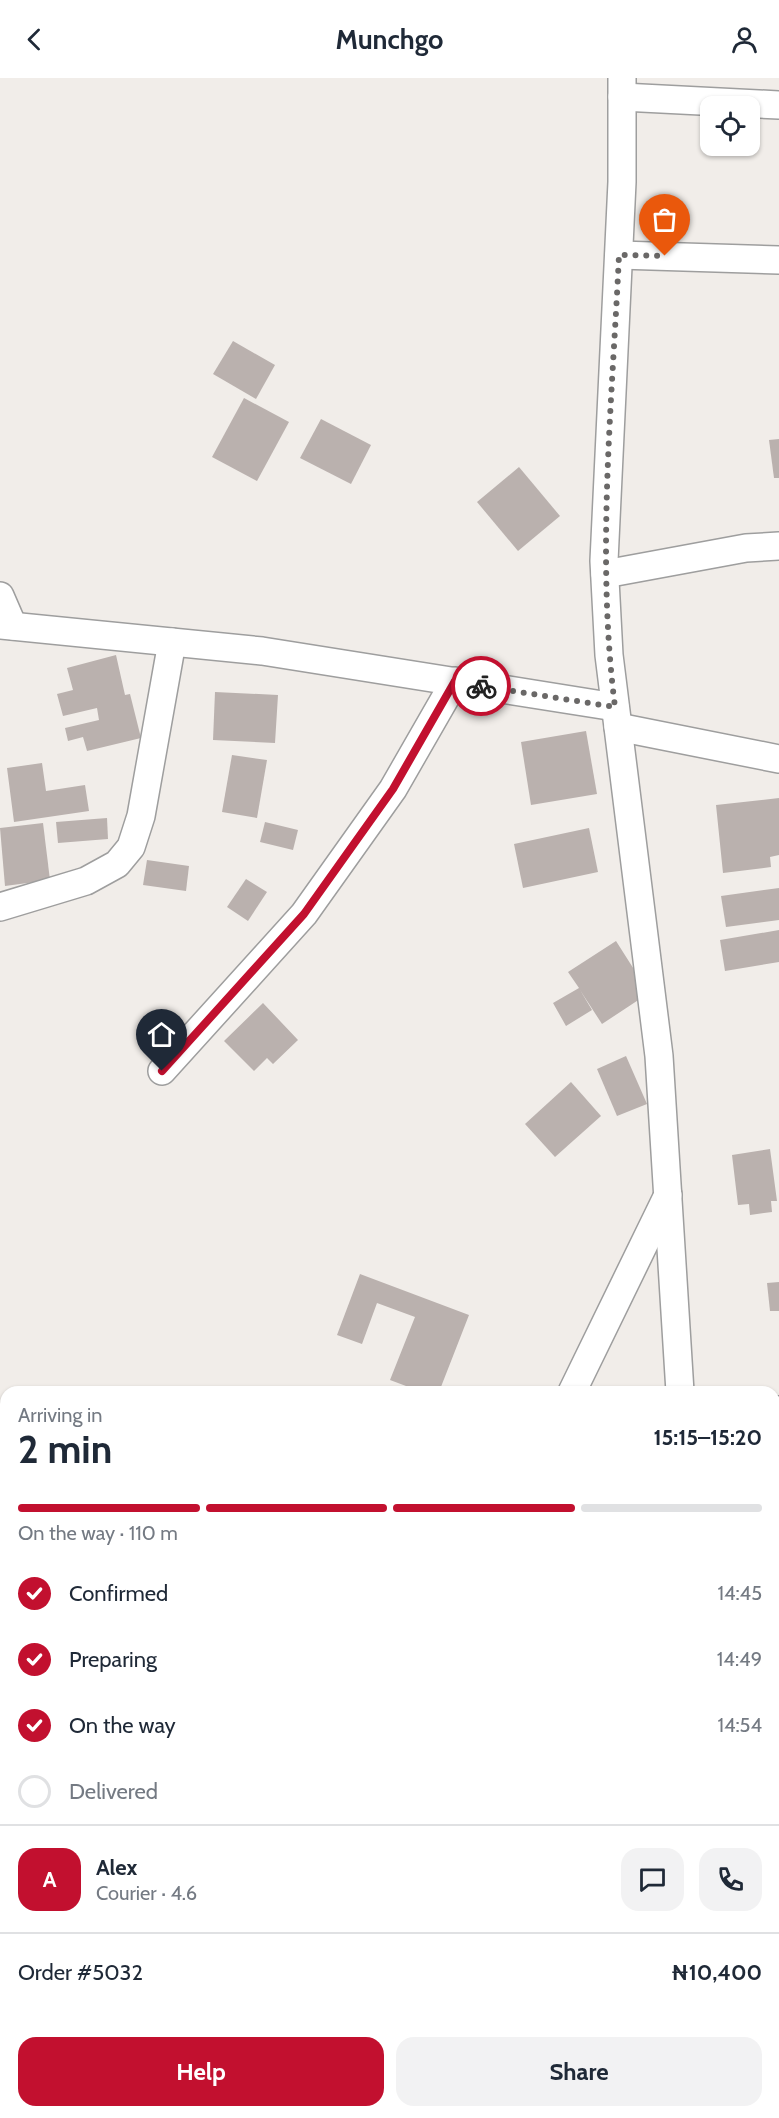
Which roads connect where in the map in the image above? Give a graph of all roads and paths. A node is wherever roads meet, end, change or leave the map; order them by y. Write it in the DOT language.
graph roads {
  1 [pos="622,88"];
  2 [pos="779,105"];
  3 [pos="619,255"];
  4 [pos="779,260"];
  5 [pos="779,546"];
  6 [pos="605,574"];
  7 [pos="0,596"];
  8 [pos="6,625"];
  9 [pos="172,642"];
  10 [pos="455,681"];
  11 [pos="617,717"];
  12 [pos="779,759"];
  13 [pos="0,907"];
  14 [pos="162,1071"];
  15 [pos="669,1194"];
  16 [pos="575,1386"];
  17 [pos="680,1386"];
  1 -- 2 [label="street"];
  1 -- 3 [label="street"];
  3 -- 4 [label="street"];
  3 -- 6 [label="street"];
  5 -- 6 [label="street"];
  6 -- 11 [label="street"];
  7 -- 8 [label="street"];
  8 -- 9 [label="street"];
  9 -- 10 [label="street"];
  9 -- 13 [label="street"];
  10 -- 11 [label="street"];
  10 -- 14 [label="street"];
  11 -- 12 [label="street"];
  11 -- 15 [label="street"];
  15 -- 16 [label="street"];
  15 -- 17 [label="street"];
}
